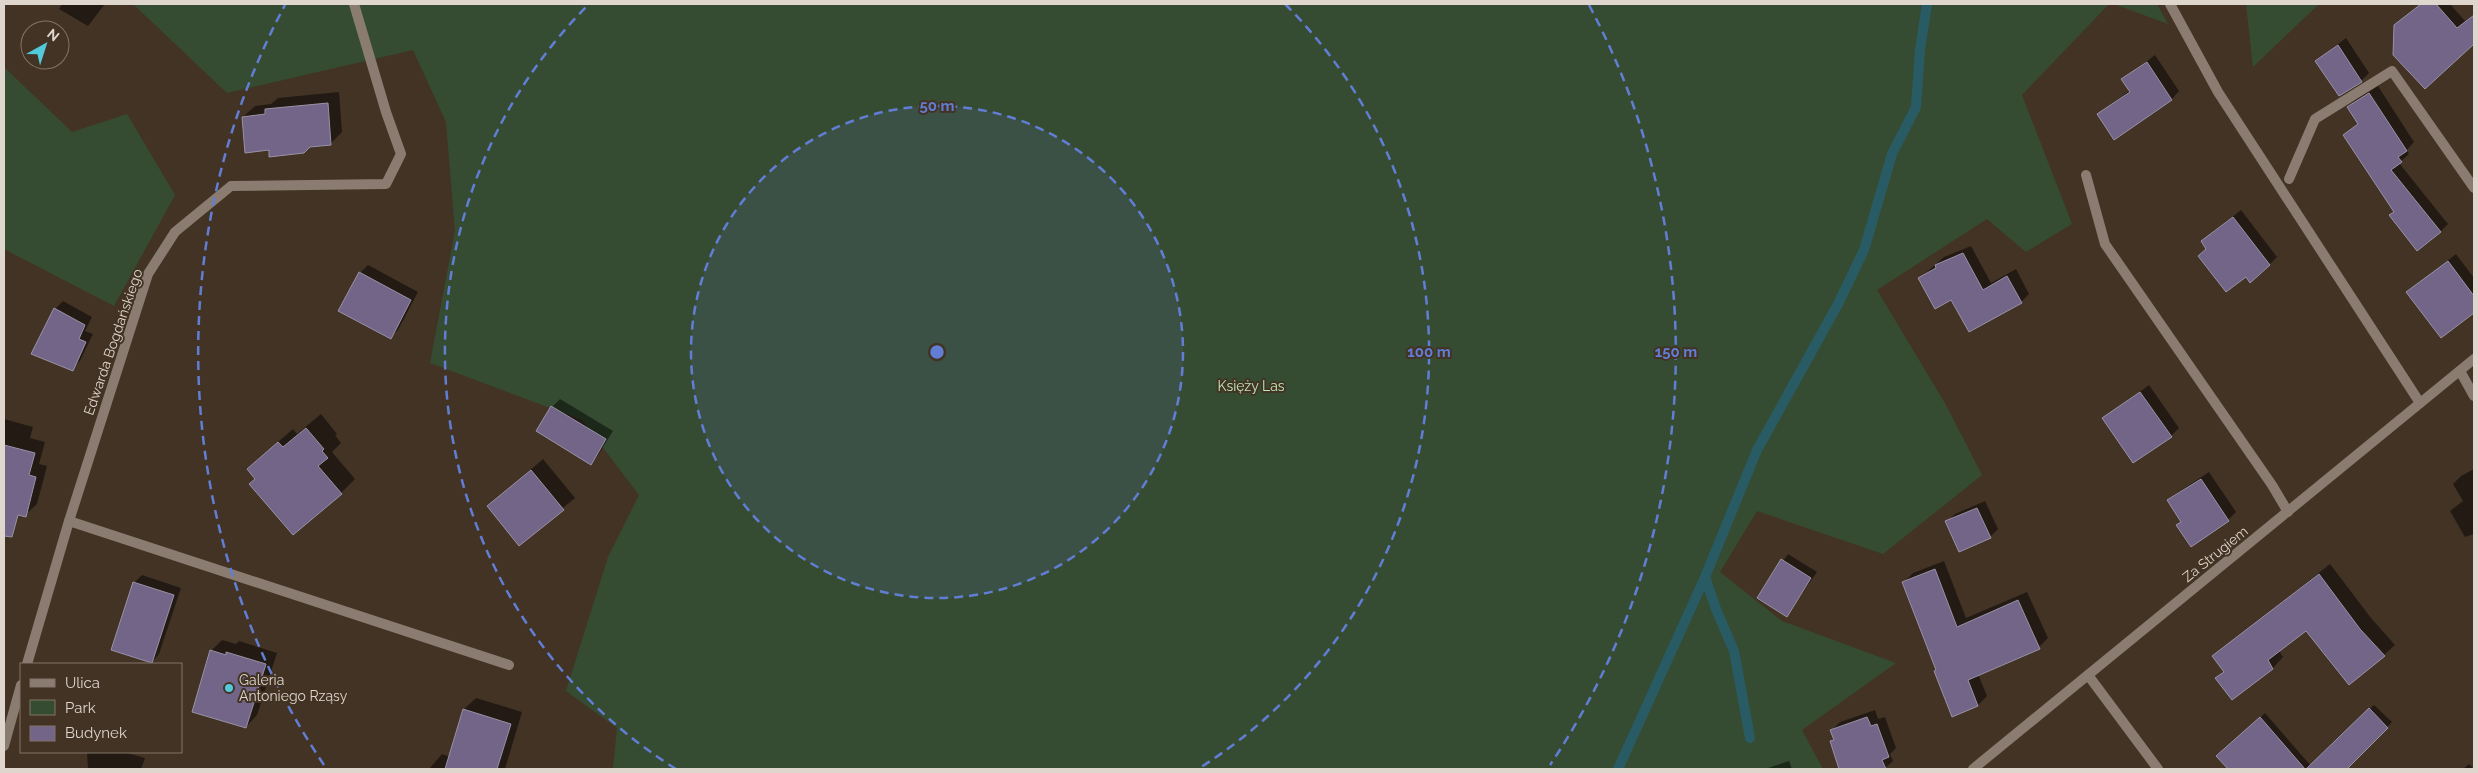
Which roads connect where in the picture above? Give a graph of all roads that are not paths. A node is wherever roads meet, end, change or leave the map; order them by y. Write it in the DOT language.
graph roads {
  1 [pos="354,4"];
  2 [pos="2170,4"];
  3 [pos="2086,175"];
  4 [pos="2289,180"];
  5 [pos="2474,188"];
  6 [pos="2474,359"];
  7 [pos="2460,371"];
  8 [pos="2474,396"];
  9 [pos="2420,404"];
  10 [pos="2288,512"];
  11 [pos="69,521"];
  12 [pos="27,663"];
  13 [pos="509,665"];
  14 [pos="2088,675"];
  15 [pos="20,689"];
  16 [pos="4,746"];
  17 [pos="1973,769"];
  18 [pos="2158,769"];
  1 -- 11 [label="street, Edwarda Bogdańskiego"];
  2 -- 9 [label="street"];
  3 -- 10 [label="street"];
  4 -- 5 [label="street"];
  6 -- 7 [label="street, Za Strugiem"];
  7 -- 8 [label="street"];
  7 -- 9 [label="street, Za Strugiem"];
  9 -- 10 [label="street, Za Strugiem"];
  10 -- 14 [label="street, Za Strugiem"];
  11 -- 12 [label="street, Edwarda Bogdańskiego"];
  11 -- 13 [label="street"];
  14 -- 17 [label="street, Za Strugiem"];
  14 -- 18 [label="street"];
  15 -- 16 [label="street"];
}
